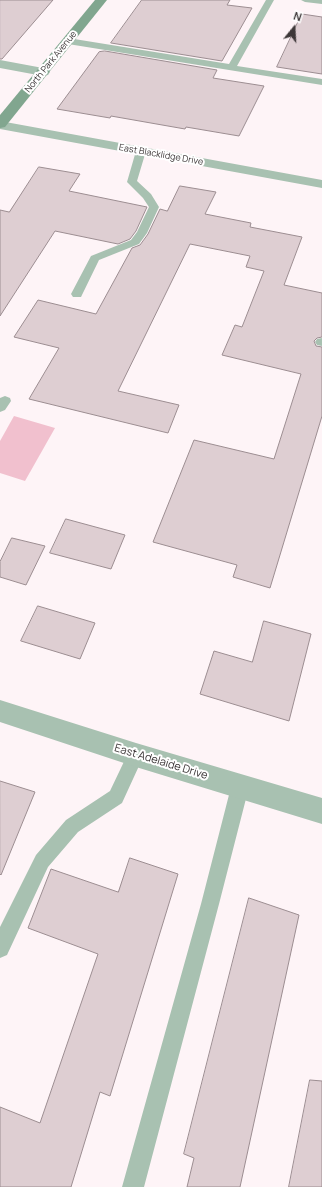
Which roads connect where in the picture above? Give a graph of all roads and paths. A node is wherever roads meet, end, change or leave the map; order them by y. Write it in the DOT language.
graph roads {
  1 [pos="101,0"];
  2 [pos="270,0"];
  3 [pos="305,0"];
  4 [pos="322,2"];
  5 [pos="68,41"];
  6 [pos="0,64"];
  7 [pos="231,68"];
  8 [pos="43,72"];
  9 [pos="322,82"];
  10 [pos="0,125"];
  11 [pos="141,151"];
  12 [pos="322,184"];
  13 [pos="77,294"];
  14 [pos="0,711"];
  15 [pos="136,755"];
  16 [pos="240,786"];
  17 [pos="322,811"];
  18 [pos="0,948"];
  19 [pos="133,1187"];
  1 -- 5 [label="street, North Park Avenue"];
  2 -- 7 [label="lane"];
  3 -- 4 [label="lane"];
  5 -- 7 [label="lane"];
  5 -- 8 [label="street, North Park Avenue"];
  6 -- 8 [label="street"];
  7 -- 9 [label="lane"];
  8 -- 10 [label="street, North Park Avenue"];
  10 -- 11 [label="street, East Blacklidge Drive"];
  11 -- 12 [label="street, East Blacklidge Drive"];
  11 -- 13 [label="lane"];
  14 -- 15 [label="street, East Adelaide Drive"];
  15 -- 16 [label="street, East Adelaide Drive"];
  15 -- 18 [label="lane"];
  16 -- 17 [label="street, East Adelaide Drive"];
  16 -- 19 [label="lane"];
}
